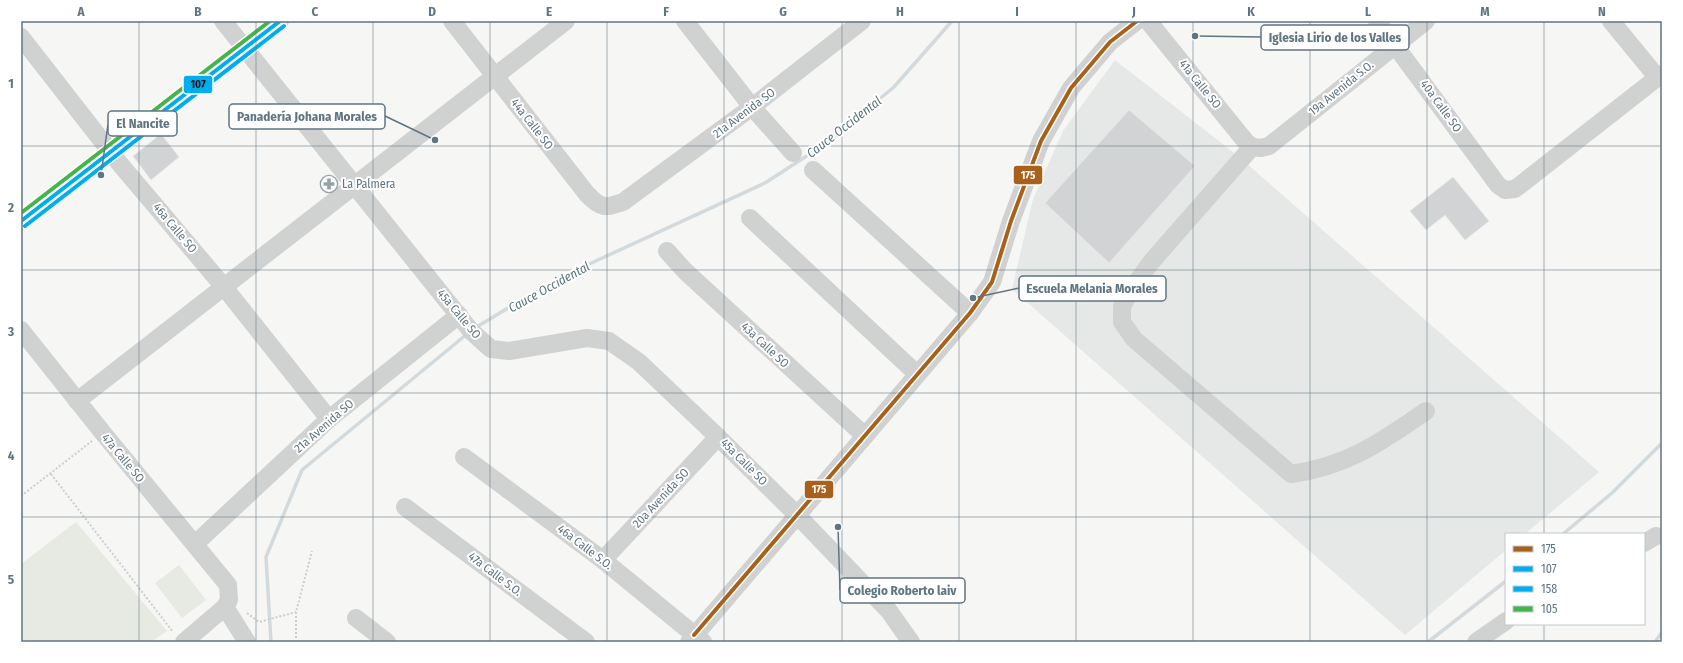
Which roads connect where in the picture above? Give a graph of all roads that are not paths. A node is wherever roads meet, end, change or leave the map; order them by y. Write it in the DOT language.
graph roads {
  1 [pos="223,21"];
  2 [pos="280,21"];
  3 [pos="452,21"];
  4 [pos="566,21"];
  5 [pos="685,21"];
  6 [pos="862,21"];
  7 [pos="1137,21"];
  8 [pos="1148,21"];
  9 [pos="1377,21"];
  10 [pos="1426,21"];
  11 [pos="1611,21"];
  12 [pos="21,37"];
  13 [pos="1396,44"];
  14 [pos="245,49"];
  15 [pos="494,76"];
  16 [pos="1660,76"];
  17 [pos="752,107"];
  18 [pos="1252,147"];
  19 [pos="111,153"];
  20 [pos="793,153"];
  21 [pos="812,170"];
  22 [pos="355,186"];
  23 [pos="624,202"];
  24 [pos="750,218"];
  25 [pos="21,221"];
  26 [pos="667,251"];
  27 [pos="224,287"];
  28 [pos="970,313"];
  29 [pos="459,315"];
  30 [pos="21,330"];
  31 [pos="917,374"];
  32 [pos="77,401"];
  33 [pos="1426,411"];
  34 [pos="329,419"];
  35 [pos="865,436"];
  36 [pos="718,437"];
  37 [pos="464,457"];
  38 [pos="404,507"];
  39 [pos="798,516"];
  40 [pos="195,544"];
  41 [pos="603,560"];
  42 [pos="226,607"];
  43 [pos="356,618"];
  44 [pos="1505,622"];
  45 [pos="180,639"];
  46 [pos="695,640"];
  47 [pos="248,642"];
  48 [pos="388,642"];
  49 [pos="586,642"];
  50 [pos="911,642"];
  51 [pos="1476,642"];
  1 -- 14 [label="street, 45a Calle SO"];
  2 -- 14 [label="street"];
  3 -- 15 [label="street, 44a Calle SO"];
  4 -- 15 [label="street"];
  5 -- 17 [label="street"];
  6 -- 17 [label="street, 21a Avenida SO"];
  7 -- 28 [label="street"];
  8 -- 18 [label="street, 41a Calle SO"];
  9 -- 13 [label="street, 40a Calle SO"];
  10 -- 13 [label="street, 19a Avenida S.O."];
  11 -- 16 [label="street"];
  12 -- 19 [label="street, 46a Calle SO"];
  13 -- 16 [label="street, 40a Calle SO"];
  13 -- 18 [label="street, 19a Avenida S.O."];
  14 -- 19 [label="street"];
  14 -- 22 [label="street, 45a Calle SO"];
  15 -- 22 [label="street"];
  15 -- 23 [label="street, 44a Calle SO"];
  17 -- 20 [label="street"];
  17 -- 23 [label="street, 21a Avenida SO"];
  18 -- 33 [label="street"];
  19 -- 25 [label="street"];
  19 -- 27 [label="street, 46a Calle SO"];
  21 -- 28 [label="street"];
  22 -- 27 [label="street"];
  22 -- 29 [label="street, 45a Calle SO"];
  24 -- 31 [label="street"];
  26 -- 35 [label="street, 43a Calle SO"];
  27 -- 32 [label="street"];
  27 -- 34 [label="street, 46a Calle SO"];
  28 -- 31 [label="street"];
  29 -- 34 [label="street, 21a Avenida SO"];
  29 -- 36 [label="street, 45a Calle SO"];
  30 -- 32 [label="street, 47a Calle SO"];
  31 -- 35 [label="street"];
  32 -- 40 [label="street, 47a Calle SO"];
  34 -- 40 [label="street, 21a Avenida SO"];
  35 -- 39 [label="street"];
  36 -- 39 [label="street, 45a Calle SO"];
  36 -- 41 [label="street, 20a Avenida SO"];
  37 -- 41 [label="street, 46a Calle S.O."];
  38 -- 49 [label="street, 47a Calle S.O."];
  39 -- 46 [label="street"];
  39 -- 50 [label="street, 45a Calle SO"];
  40 -- 42 [label="street, 47a Calle SO"];
  41 -- 46 [label="street, 46a Calle S.O."];
  42 -- 45 [label="street"];
  42 -- 47 [label="street"];
  43 -- 48 [label="street"];
  44 -- 51 [label="street"];
}
